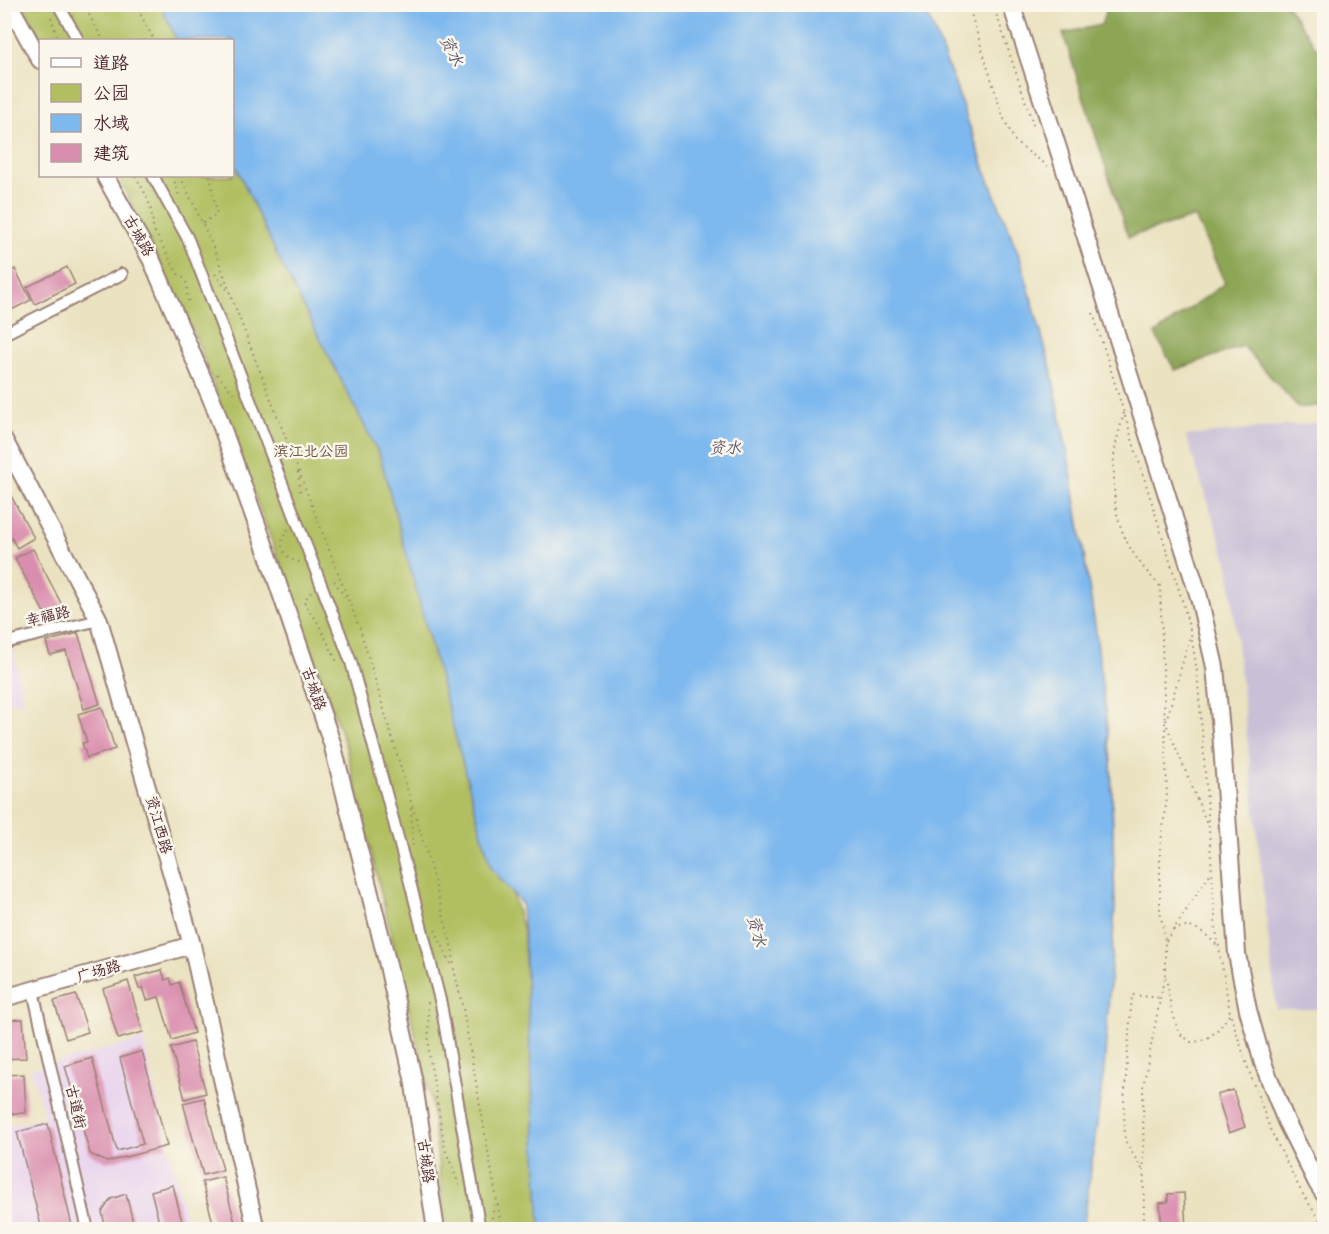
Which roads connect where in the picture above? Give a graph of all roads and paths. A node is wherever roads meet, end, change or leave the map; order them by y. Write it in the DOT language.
graph roads {
  1 [pos="9,4"];
  2 [pos="58,4"];
  3 [pos="83,4"];
  4 [pos="135,4"];
  5 [pos="968,4"];
  6 [pos="993,4"];
  7 [pos="1011,4"];
  8 [pos="50,14"];
  9 [pos="58,39"];
  10 [pos="77,39"];
  11 [pos="102,39"];
  12 [pos="153,39"];
  13 [pos="39,58"];
  14 [pos="1036,132"];
  15 [pos="1044,154"];
  16 [pos="1047,166"];
  17 [pos="106,177"];
  18 [pos="136,177"];
  19 [pos="154,177"];
  20 [pos="210,177"];
  21 [pos="1069,181"];
  22 [pos="203,223"];
  23 [pos="123,274"];
  24 [pos="189,303"];
  25 [pos="1093,312"];
  26 [pos="4,334"];
  27 [pos="217,374"];
  28 [pos="238,399"];
  29 [pos="1124,413"];
  30 [pos="4,440"];
  31 [pos="290,527"];
  32 [pos="316,571"];
  33 [pos="99,620"];
  34 [pos="1191,634"];
  35 [pos="4,643"];
  36 [pos="341,670"];
  37 [pos="1166,724"];
  38 [pos="411,802"];
  39 [pos="1209,829"];
  40 [pos="414,849"];
  41 [pos="1212,871"];
  42 [pos="434,928"];
  43 [pos="1173,930"];
  44 [pos="1165,941"];
  45 [pos="192,945"];
  46 [pos="1219,948"];
  47 [pos="454,969"];
  48 [pos="1165,974"];
  49 [pos="33,991"];
  50 [pos="4,998"];
  51 [pos="1161,998"];
  52 [pos="428,1000"];
  53 [pos="1230,1013"];
  54 [pos="1144,1172"];
  55 [pos="460,1189"];
  56 [pos="1324,1194"];
  57 [pos="495,1197"];
  58 [pos="1324,1227"];
  59 [pos="88,1230"];
  60 [pos="256,1230"];
  61 [pos="436,1230"];
  62 [pos="480,1230"];
  63 [pos="491,1230"];
  64 [pos="1144,1230"];
  1 -- 13 [label="street"];
  2 -- 10 [label="street"];
  3 -- 11 [label="path"];
  4 -- 12 [label="path"];
  5 -- 16 [label="path"];
  6 -- 14 [label="path"];
  7 -- 21 [label="street"];
  8 -- 9 [label="path"];
  15 -- 16 [label="path"];
  16 -- 21 [label="path"];
  17 -- 61 [label="street, 古城路"];
  18 -- 24 [label="path"];
  19 -- 32 [label="street"];
  20 -- 22 [label="path"];
  21 -- 56 [label="street"];
  23 -- 26 [label="street"];
  25 -- 29 [label="path"];
  27 -- 28 [label="path"];
  29 -- 34 [label="path"];
  29 -- 37 [label="path"];
  30 -- 33 [label="street, 资江西路"];
  31 -- 32 [label="path"];
  32 -- 36 [label="path"];
  32 -- 62 [label="street"];
  33 -- 35 [label="street, 幸福路"];
  33 -- 45 [label="street, 资江西路"];
  34 -- 37 [label="path"];
  34 -- 39 [label="path"];
  37 -- 39 [label="path"];
  37 -- 44 [label="path"];
  38 -- 40 [label="path"];
  39 -- 41 [label="path"];
  41 -- 43 [label="path"];
  41 -- 46 [label="path"];
  42 -- 47 [label="path"];
  43 -- 44 [label="path"];
  43 -- 46 [label="path"];
  44 -- 48 [label="path"];
  45 -- 49 [label="street, 广场路"];
  45 -- 60 [label="street, 资江西路"];
  46 -- 53 [label="path"];
  48 -- 51 [label="path"];
  48 -- 53 [label="path"];
  49 -- 50 [label="street, 广场路"];
  49 -- 59 [label="street, 古道街"];
  51 -- 54 [label="path"];
  51 -- 54 [label="path"];
  52 -- 55 [label="path"];
  53 -- 58 [label="path"];
  54 -- 64 [label="path"];
  57 -- 63 [label="path"];
}
